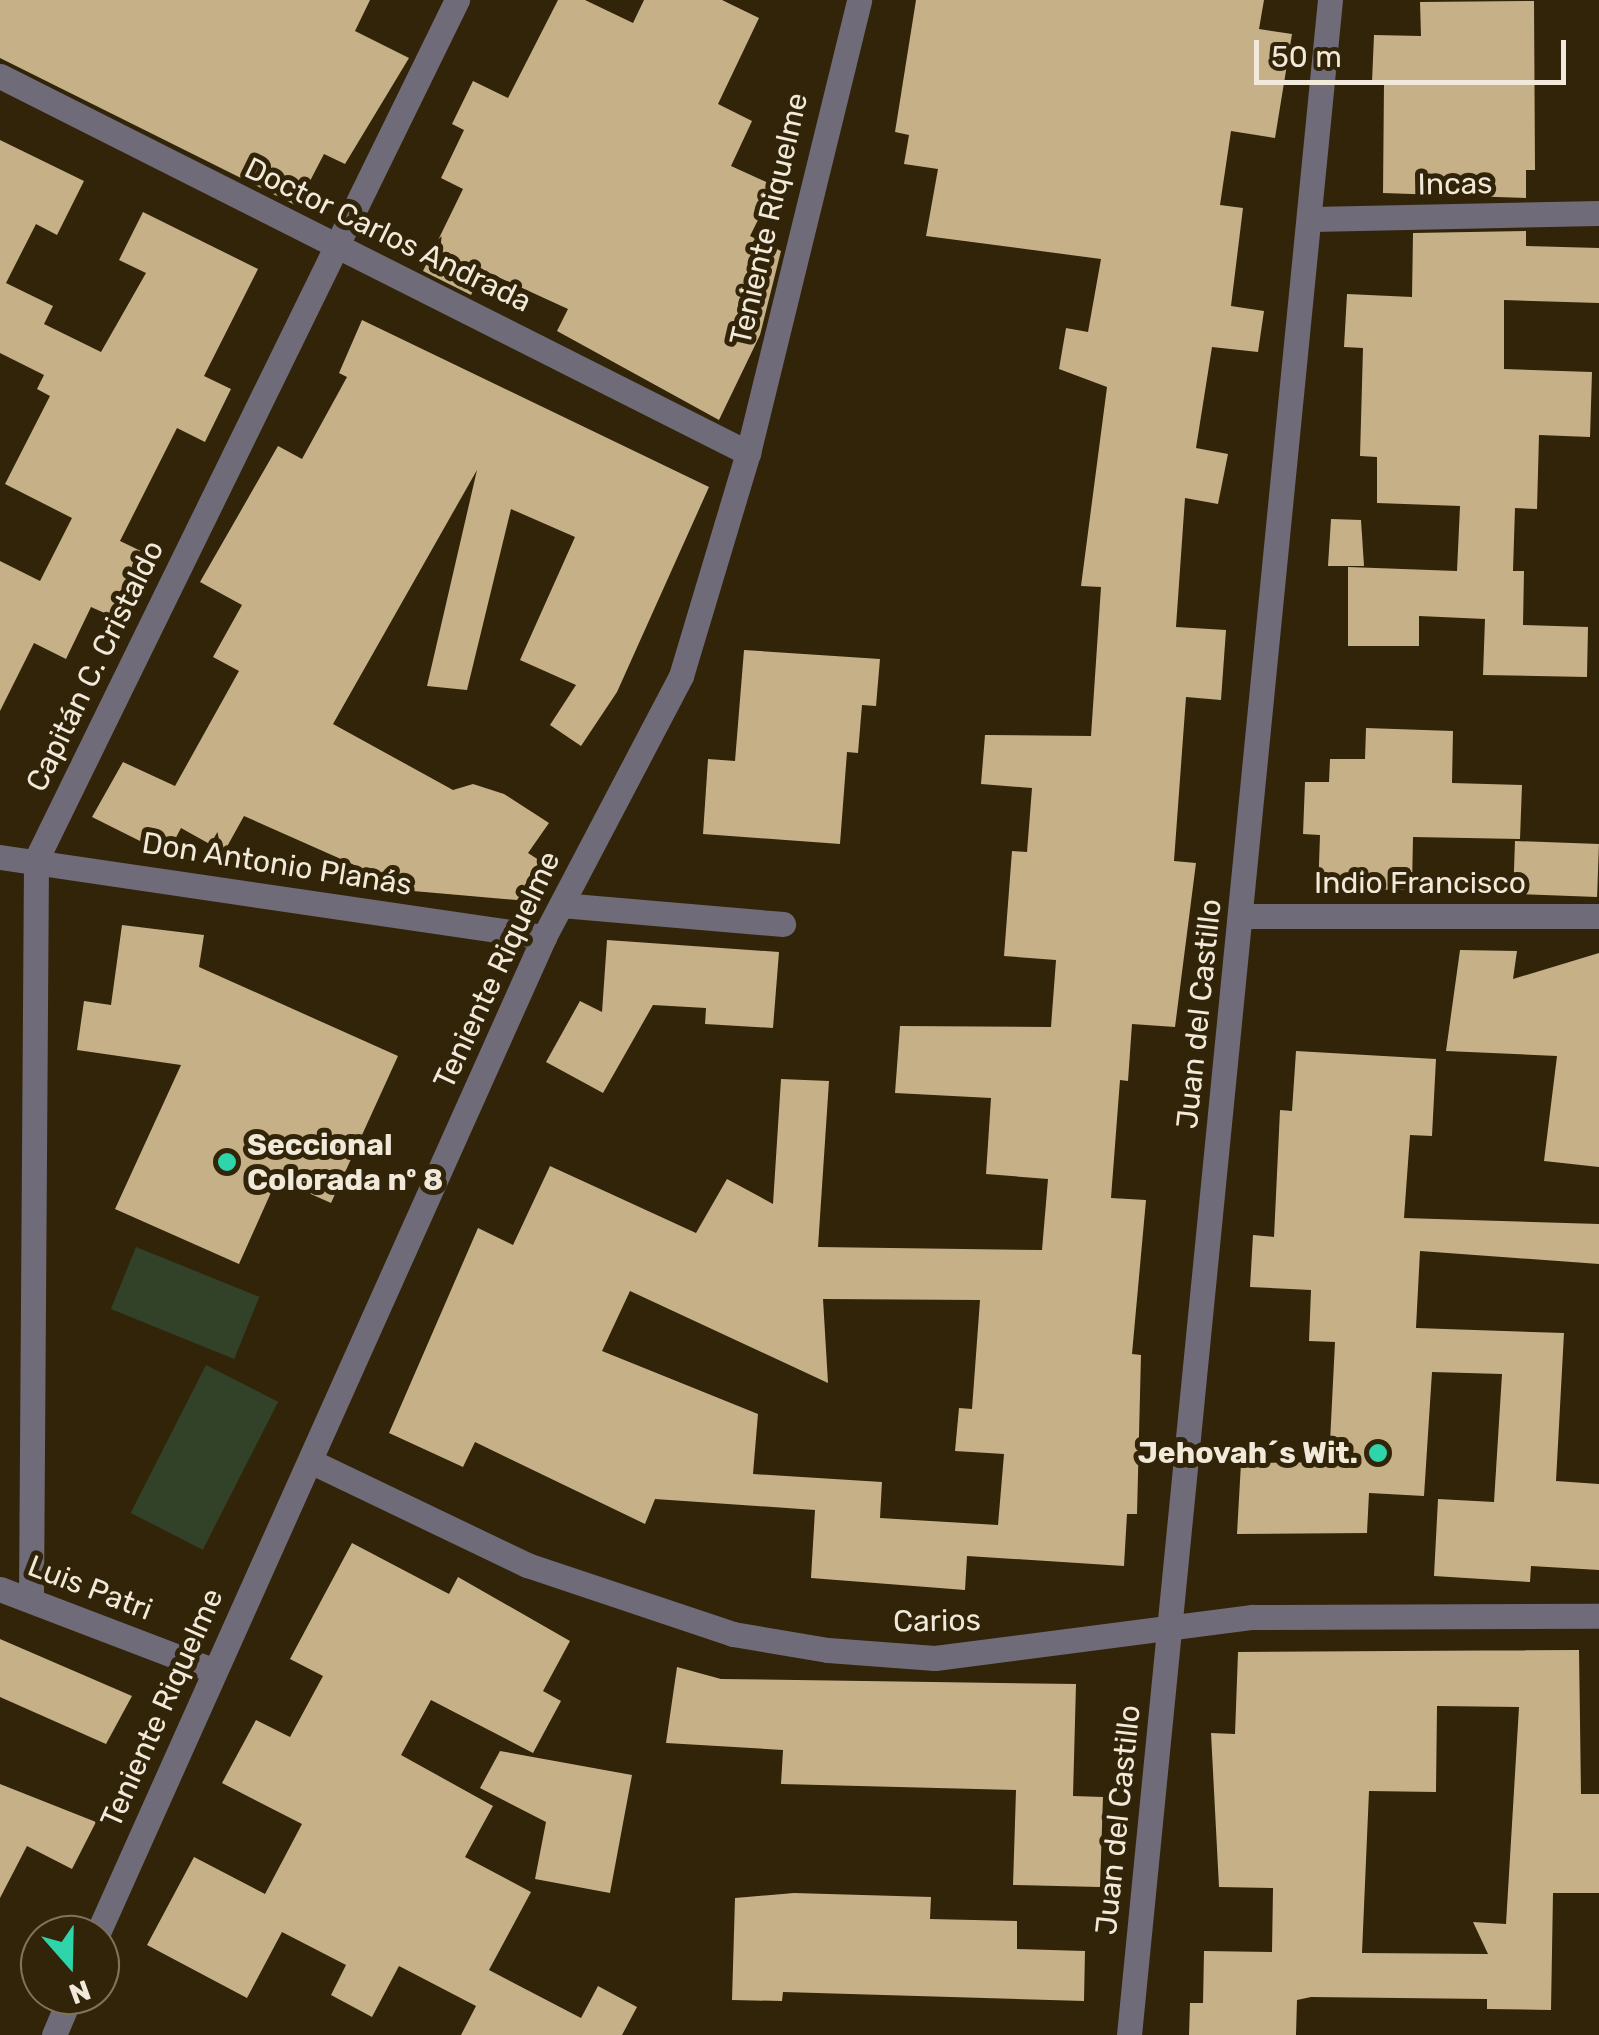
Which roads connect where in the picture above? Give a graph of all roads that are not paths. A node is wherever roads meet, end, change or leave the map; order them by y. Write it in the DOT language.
graph roads {
  1 [pos="457,0"];
  2 [pos="860,0"];
  3 [pos="1330,0"];
  4 [pos="0,76"];
  5 [pos="1599,213"];
  6 [pos="1312,220"];
  7 [pos="336,248"];
  8 [pos="748,453"];
  9 [pos="0,857"];
  10 [pos="36,860"];
  11 [pos="561,905"];
  12 [pos="1242,916"];
  13 [pos="1599,916"];
  14 [pos="783,924"];
  15 [pos="544,937"];
  16 [pos="310,1461"];
  17 [pos="0,1589"];
  18 [pos="31,1597"];
  19 [pos="1599,1616"];
  20 [pos="1170,1623"];
  21 [pos="212,1670"];
  22 [pos="106,1915"];
  23 [pos="1129,2035"];
  1 -- 7 [label="street, Capitán C. Cristaldo"];
  2 -- 8 [label="street, Teniente Riquelme"];
  3 -- 6 [label="street, Juan del Castillo"];
  4 -- 7 [label="street, Doctor Carlos Andrada"];
  5 -- 6 [label="street, Incas"];
  6 -- 12 [label="street, Juan del Castillo"];
  7 -- 8 [label="street, Doctor Carlos Andrada"];
  7 -- 10 [label="street, Capitán C. Cristaldo"];
  8 -- 11 [label="street, Teniente Riquelme"];
  9 -- 10 [label="street, Don Antonio Planás"];
  10 -- 15 [label="street, Don Antonio Planás"];
  10 -- 18 [label="street, Capitán C. Cristaldo"];
  11 -- 14 [label="street"];
  11 -- 15 [label="street, Teniente Riquelme"];
  12 -- 13 [label="street, Indio Francisco"];
  12 -- 20 [label="street, Juan del Castillo"];
  15 -- 16 [label="street, Teniente Riquelme"];
  16 -- 20 [label="street, Carios"];
  16 -- 21 [label="street, Teniente Riquelme"];
  17 -- 18 [label="street, Luis Patri"];
  18 -- 21 [label="street, Luis Patri"];
  19 -- 20 [label="street, Carios"];
  20 -- 23 [label="street, Juan del Castillo"];
  21 -- 22 [label="street, Teniente Riquelme"];
}
